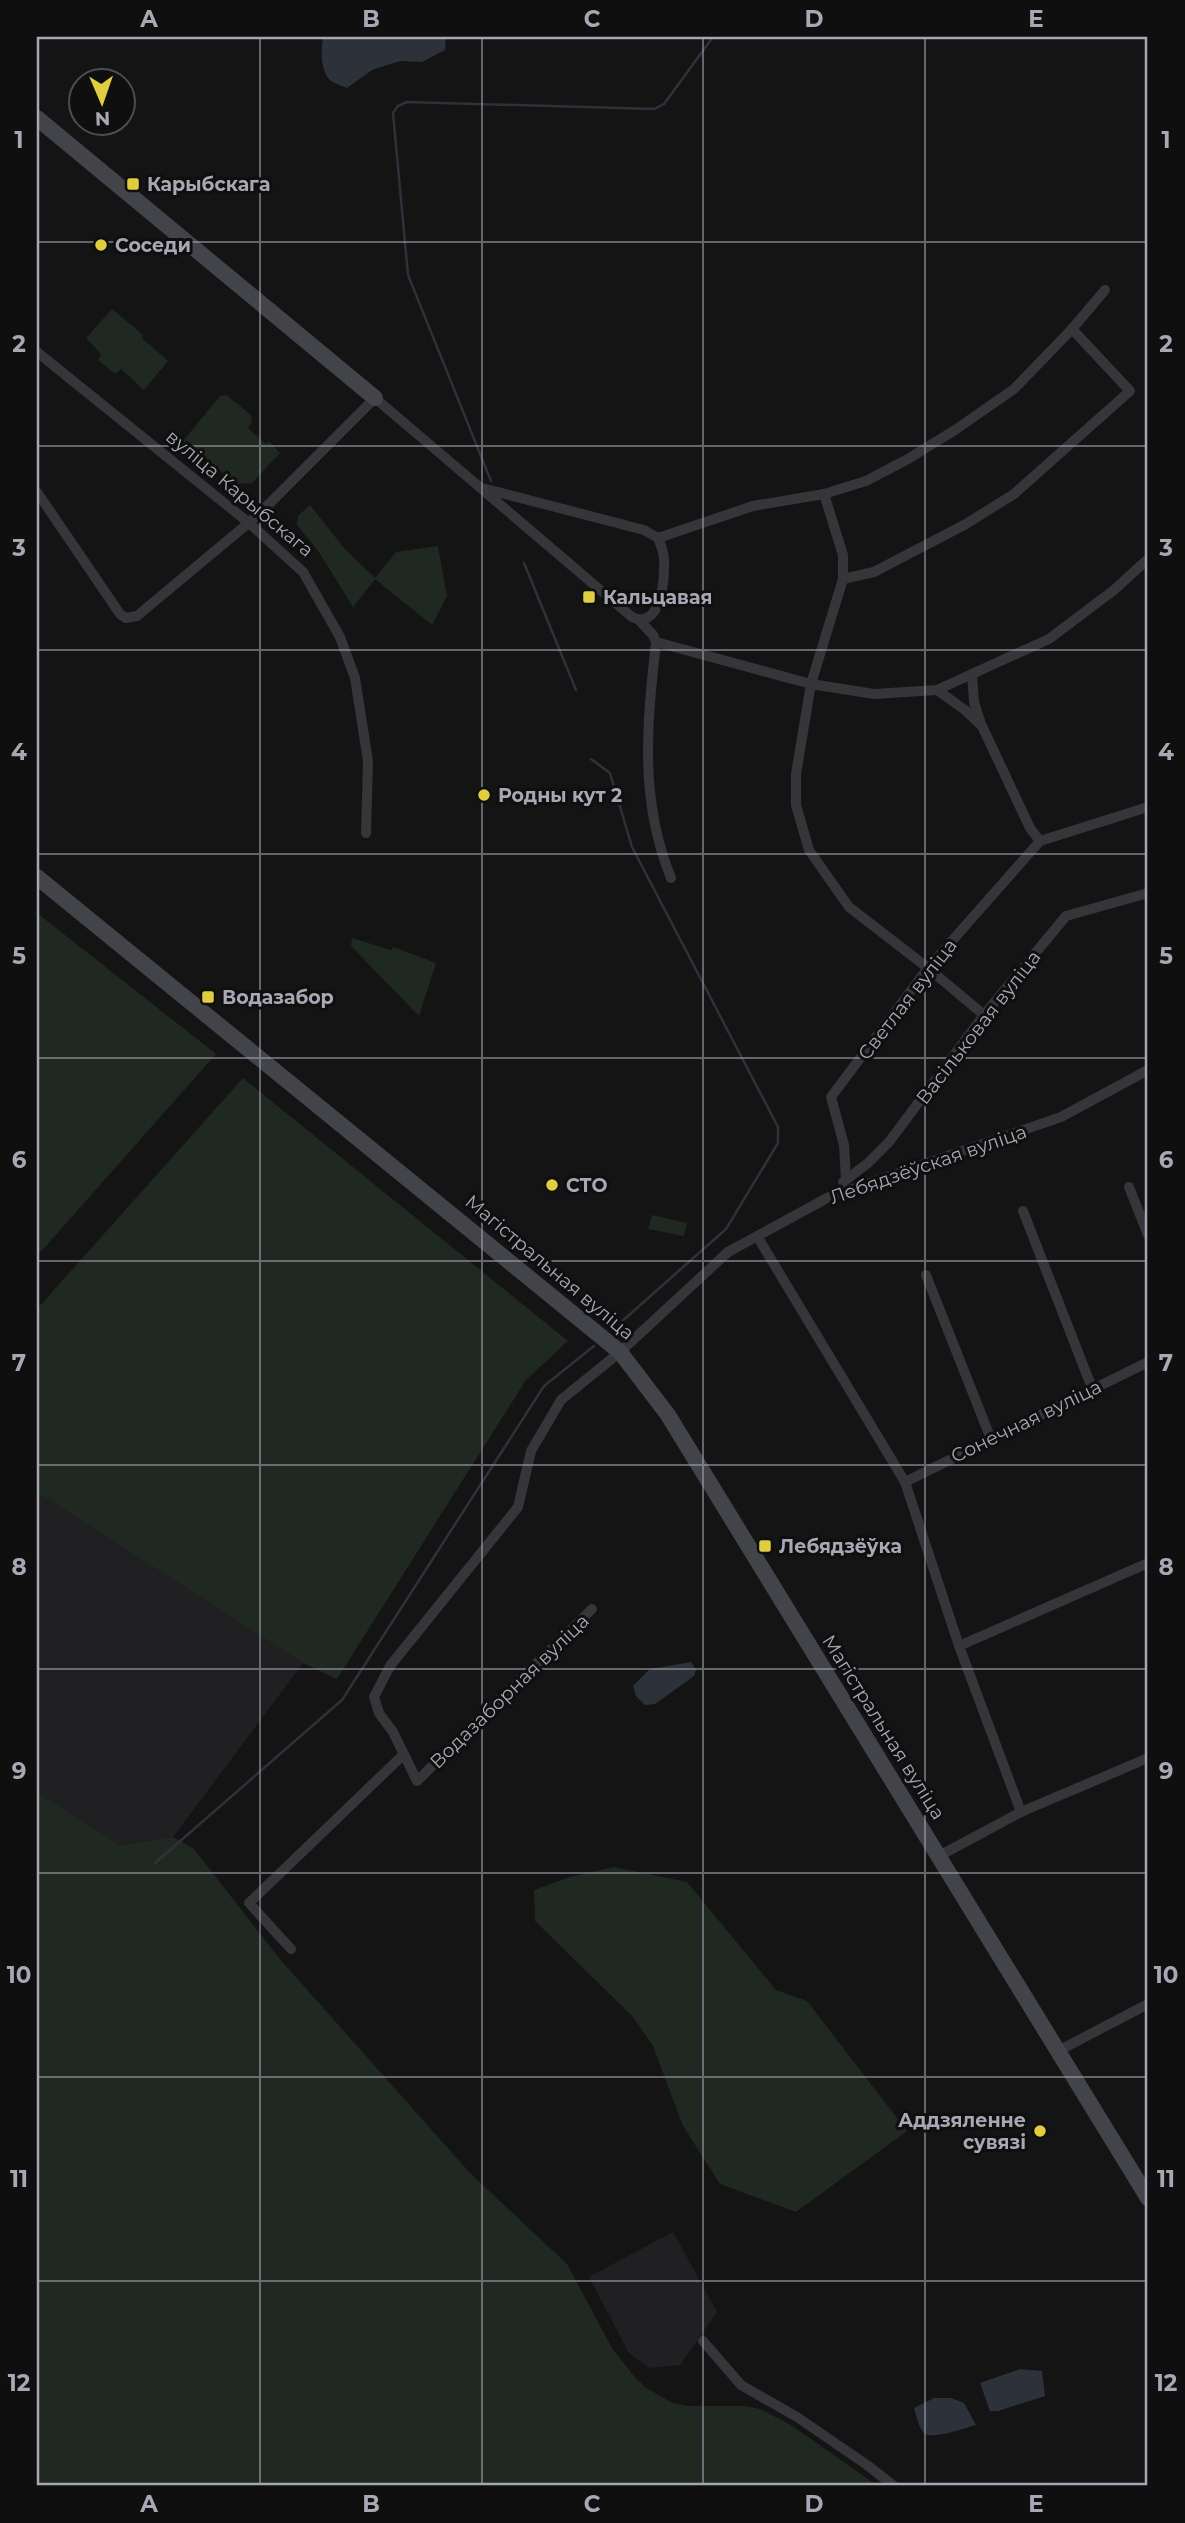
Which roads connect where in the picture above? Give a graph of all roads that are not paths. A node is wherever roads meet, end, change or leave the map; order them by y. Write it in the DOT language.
graph roads {
  1 [pos="37,118"];
  2 [pos="1105,290"];
  3 [pos="1072,329"];
  4 [pos="37,352"];
  5 [pos="374,398"];
  6 [pos="482,488"];
  7 [pos="37,492"];
  8 [pos="824,494"];
  9 [pos="249,523"];
  10 [pos="658,538"];
  11 [pos="1148,559"];
  12 [pos="843,579"];
  13 [pos="640,621"];
  14 [pos="656,642"];
  15 [pos="972,674"];
  16 [pos="810,684"];
  17 [pos="937,690"];
  18 [pos="982,726"];
  19 [pos="1148,807"];
  20 [pos="366,833"];
  21 [pos="1040,841"];
  22 [pos="37,877"];
  23 [pos="671,878"];
  24 [pos="1148,893"];
  25 [pos="928,968"];
  26 [pos="984,1015"];
  27 [pos="1148,1070"];
  28 [pos="1132,1079"];
  29 [pos="1148,1082"];
  30 [pos="869,1163"];
  31 [pos="846,1179"];
  32 [pos="877,1180"];
  33 [pos="1129,1187"];
  34 [pos="829,1197"];
  35 [pos="1023,1211"];
  36 [pos="1148,1234"];
  37 [pos="757,1236"];
  38 [pos="926,1275"];
  39 [pos="620,1352"];
  40 [pos="1148,1362"];
  41 [pos="1092,1388"];
  42 [pos="991,1439"];
  43 [pos="905,1482"];
  44 [pos="1148,1563"];
  45 [pos="592,1609"];
  46 [pos="959,1646"];
  47 [pos="404,1755"];
  48 [pos="1148,1758"];
  49 [pos="1021,1812"];
  50 [pos="939,1856"];
  51 [pos="291,1949"];
  52 [pos="1148,2004"];
  53 [pos="1058,2050"];
  54 [pos="1148,2198"];
  55 [pos="703,2341"];
  56 [pos="894,2486"];
  1 -- 5 [label="main road"];
  2 -- 3 [label="street"];
  3 -- 8 [label="street"];
  3 -- 12 [label="street"];
  4 -- 9 [label="street, вуліца Карыбскага"];
  5 -- 6 [label="street"];
  5 -- 9 [label="street"];
  6 -- 10 [label="street"];
  6 -- 13 [label="street"];
  7 -- 9 [label="street"];
  8 -- 10 [label="street"];
  8 -- 12 [label="street"];
  9 -- 20 [label="street, вуліца Карыбскага"];
  10 -- 13 [label="street"];
  11 -- 15 [label="street"];
  12 -- 16 [label="street"];
  13 -- 14 [label="street"];
  14 -- 16 [label="street"];
  14 -- 23 [label="street"];
  15 -- 17 [label="street"];
  15 -- 18 [label="street"];
  16 -- 17 [label="street"];
  16 -- 25 [label="street"];
  17 -- 18 [label="street"];
  18 -- 21 [label="street"];
  19 -- 21 [label="street"];
  21 -- 25 [label="street, Светлая вуліца"];
  22 -- 39 [label="main road, Магістральная вуліца"];
  24 -- 26 [label="street, Васільковая вуліца"];
  25 -- 26 [label="street"];
  25 -- 31 [label="street, Светлая вуліца"];
  26 -- 30 [label="street, Васільковая вуліца"];
  27 -- 28 [label="street, Лебядзёўская вуліца"];
  28 -- 29 [label="street"];
  28 -- 32 [label="street, Лебядзёўская вуліца"];
  30 -- 31 [label="street, Васільковая вуліца"];
  30 -- 32 [label="street"];
  31 -- 34 [label="street, Васільковая вуліца"];
  32 -- 34 [label="street, Лебядзёўская вуліца"];
  33 -- 36 [label="street"];
  34 -- 37 [label="street, Лебядзёўская вуліца"];
  35 -- 41 [label="street"];
  37 -- 39 [label="street, Лебядзёўская вуліца"];
  37 -- 43 [label="street"];
  38 -- 42 [label="street"];
  39 -- 47 [label="street, Водазаборная вуліца"];
  39 -- 50 [label="main road, Магістральная вуліца"];
  40 -- 41 [label="street, Сонечная вуліца"];
  41 -- 42 [label="street, Сонечная вуліца"];
  42 -- 43 [label="street, Сонечная вуліца"];
  43 -- 46 [label="street"];
  44 -- 46 [label="street"];
  45 -- 47 [label="street, Водазаборная вуліца"];
  46 -- 49 [label="street"];
  47 -- 51 [label="street, Водазаборная вуліца"];
  48 -- 49 [label="street"];
  49 -- 50 [label="street"];
  50 -- 53 [label="main road, Магістральная вуліца"];
  52 -- 53 [label="street"];
  53 -- 54 [label="main road, Магістральная вуліца"];
  55 -- 56 [label="street"];
}
